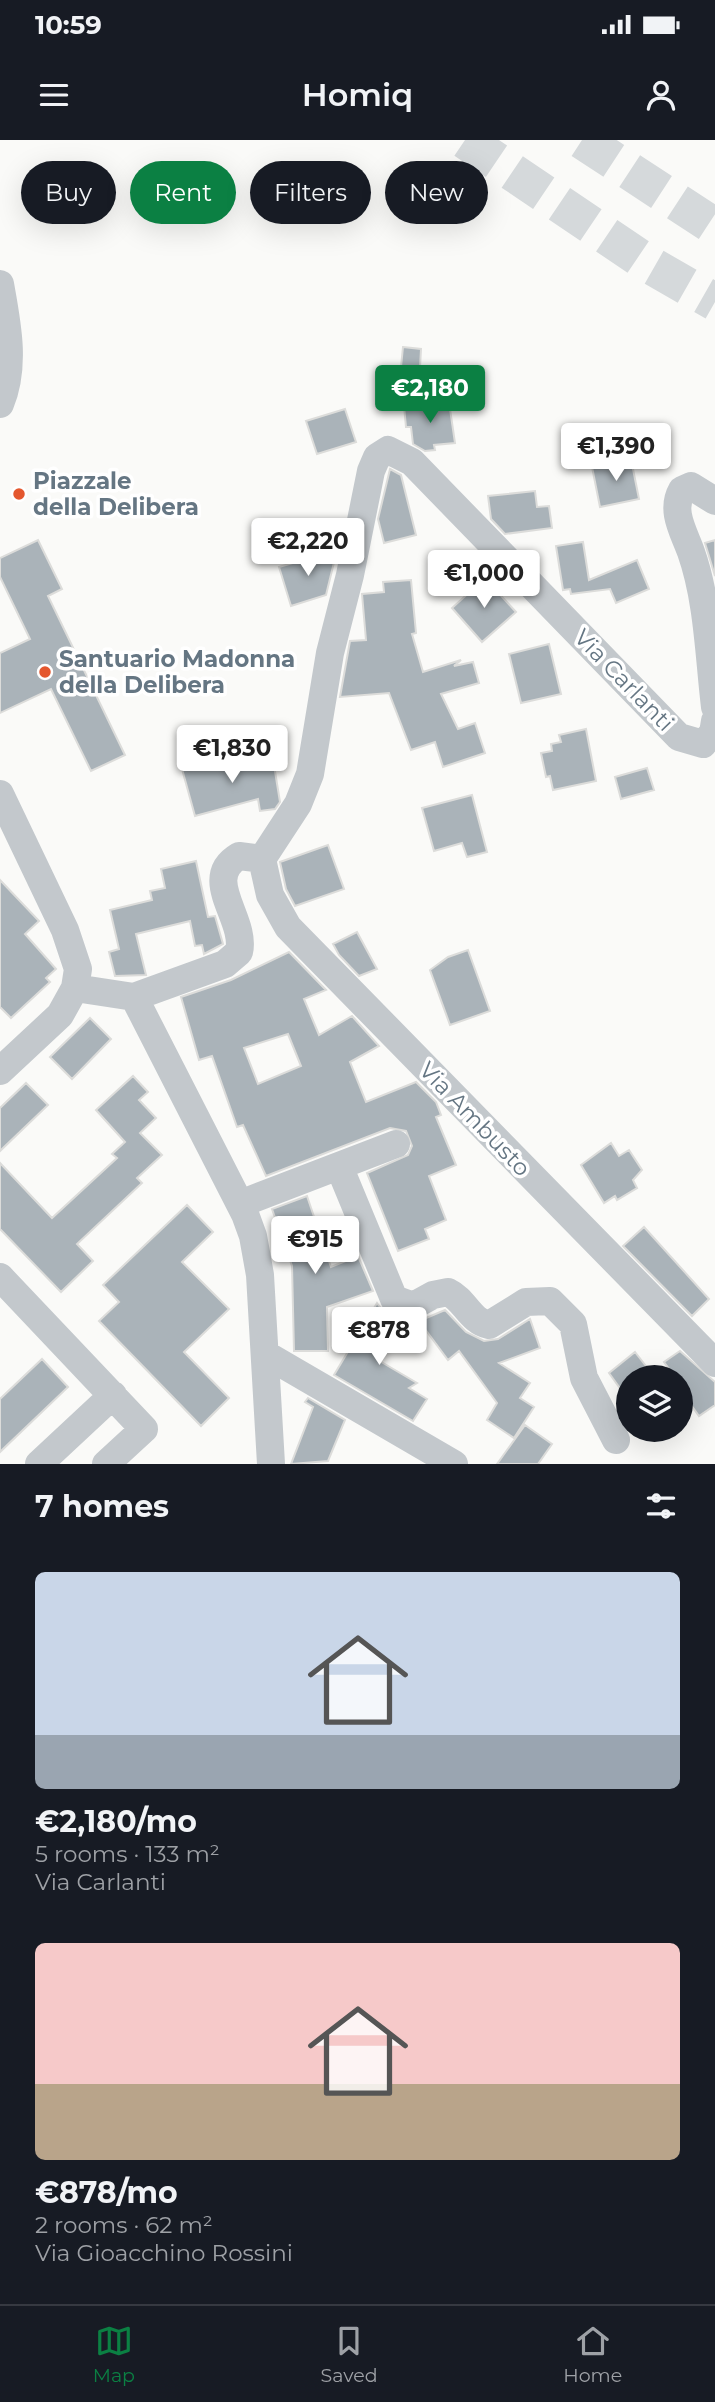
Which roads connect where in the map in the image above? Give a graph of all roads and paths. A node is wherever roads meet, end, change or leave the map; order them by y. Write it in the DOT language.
graph roads {
  1 [pos="0,284"];
  2 [pos="0,404"];
  3 [pos="715,501"];
  4 [pos="715,708"];
  5 [pos="715,721"];
  6 [pos="0,794"];
  7 [pos="262,859"];
  8 [pos="75,988"];
  9 [pos="134,997"];
  10 [pos="0,1071"];
  11 [pos="396,1144"];
  12 [pos="339,1166"];
  13 [pos="240,1204"];
  14 [pos="0,1277"];
  15 [pos="265,1354"];
  16 [pos="715,1363"];
  17 [pos="113,1395"];
  18 [pos="616,1440"];
  19 [pos="39,1464"];
  20 [pos="106,1464"];
  21 [pos="271,1464"];
  22 [pos="454,1464"];
  1 -- 2 [label="street"];
  3 -- 4 [label="street"];
  5 -- 7 [label="street, Via Carlanti"];
  6 -- 8 [label="street"];
  7 -- 9 [label="street"];
  7 -- 16 [label="street, Via Ambusto"];
  8 -- 9 [label="street"];
  8 -- 10 [label="street"];
  9 -- 13 [label="street"];
  11 -- 12 [label="street"];
  12 -- 13 [label="street"];
  12 -- 18 [label="street"];
  13 -- 15 [label="street"];
  14 -- 17 [label="street"];
  15 -- 21 [label="street"];
  15 -- 22 [label="street"];
  17 -- 19 [label="street"];
  17 -- 20 [label="street"];
}
